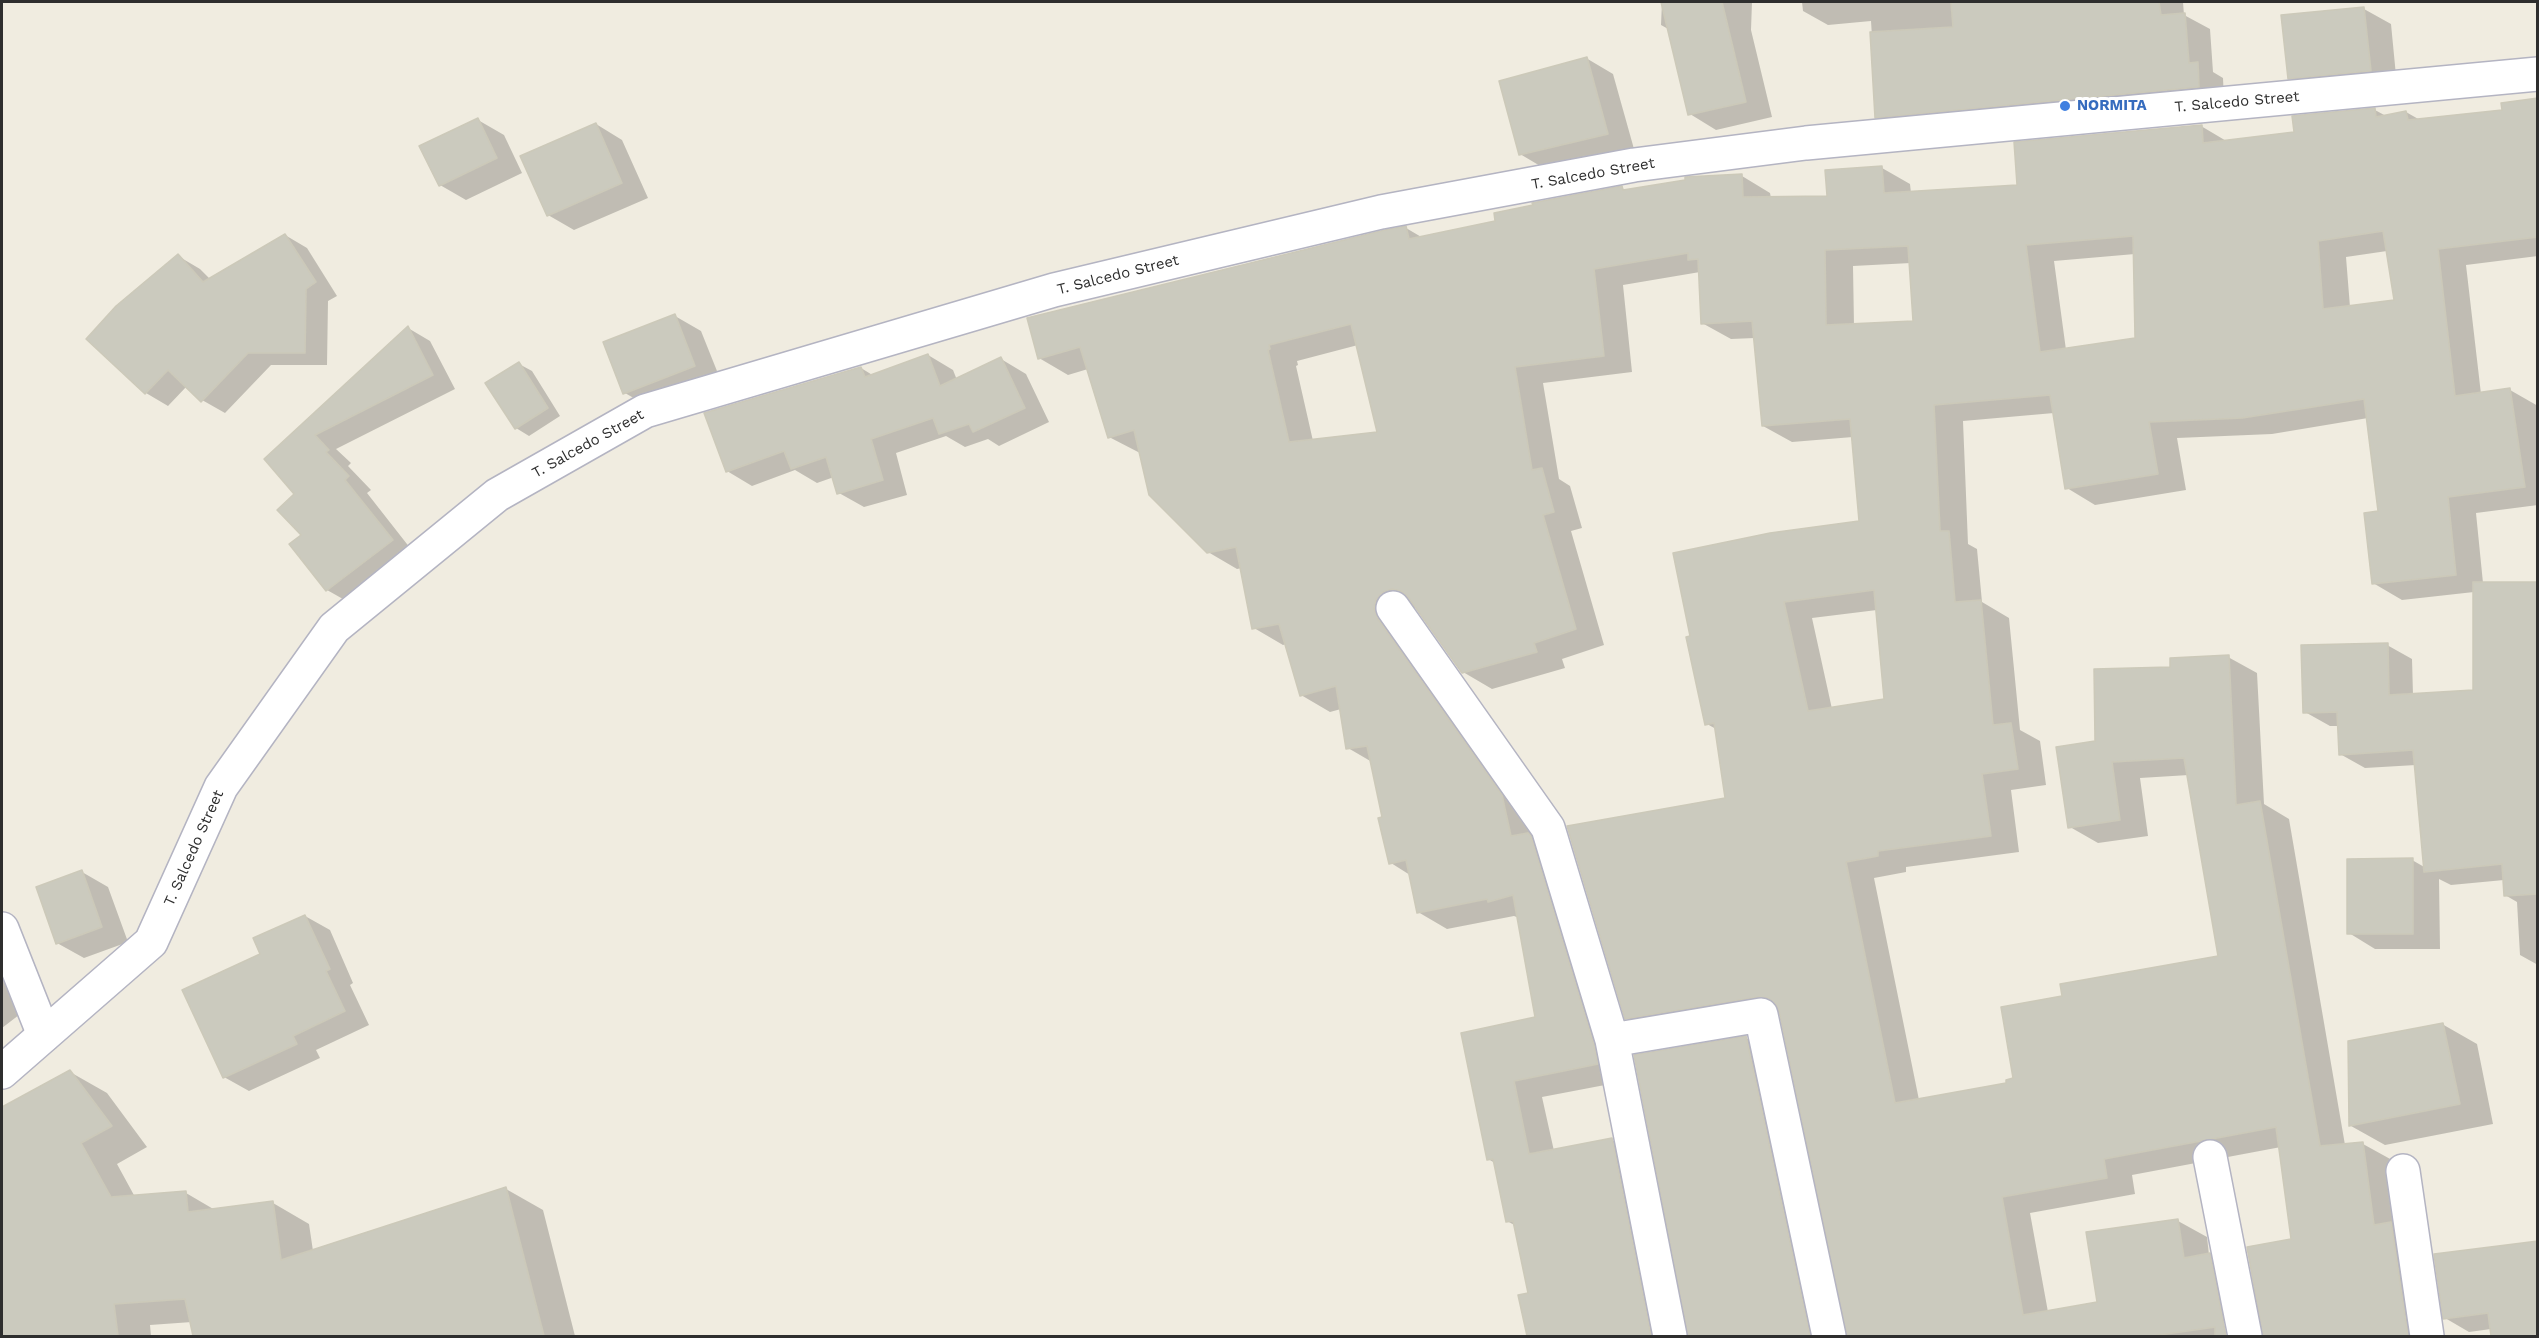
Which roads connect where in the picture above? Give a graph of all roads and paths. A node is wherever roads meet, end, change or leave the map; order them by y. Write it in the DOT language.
graph roads {
  1 [pos="2538,74"];
  2 [pos="1393,608"];
  3 [pos="2,929"];
  4 [pos="44,1035"];
  5 [pos="1612,1040"];
  6 [pos="2,1072"];
  7 [pos="2210,1157"];
  8 [pos="2403,1171"];
  9 [pos="1670,1336"];
  10 [pos="1829,1336"];
  11 [pos="2245,1336"];
  12 [pos="2427,1336"];
  1 -- 4 [label="street, T. Salcedo Street"];
  2 -- 5 [label="street"];
  3 -- 4 [label="street"];
  4 -- 6 [label="street, T. Salcedo Street"];
  5 -- 9 [label="street"];
  5 -- 10 [label="street"];
  7 -- 11 [label="street"];
  8 -- 12 [label="street"];
}
